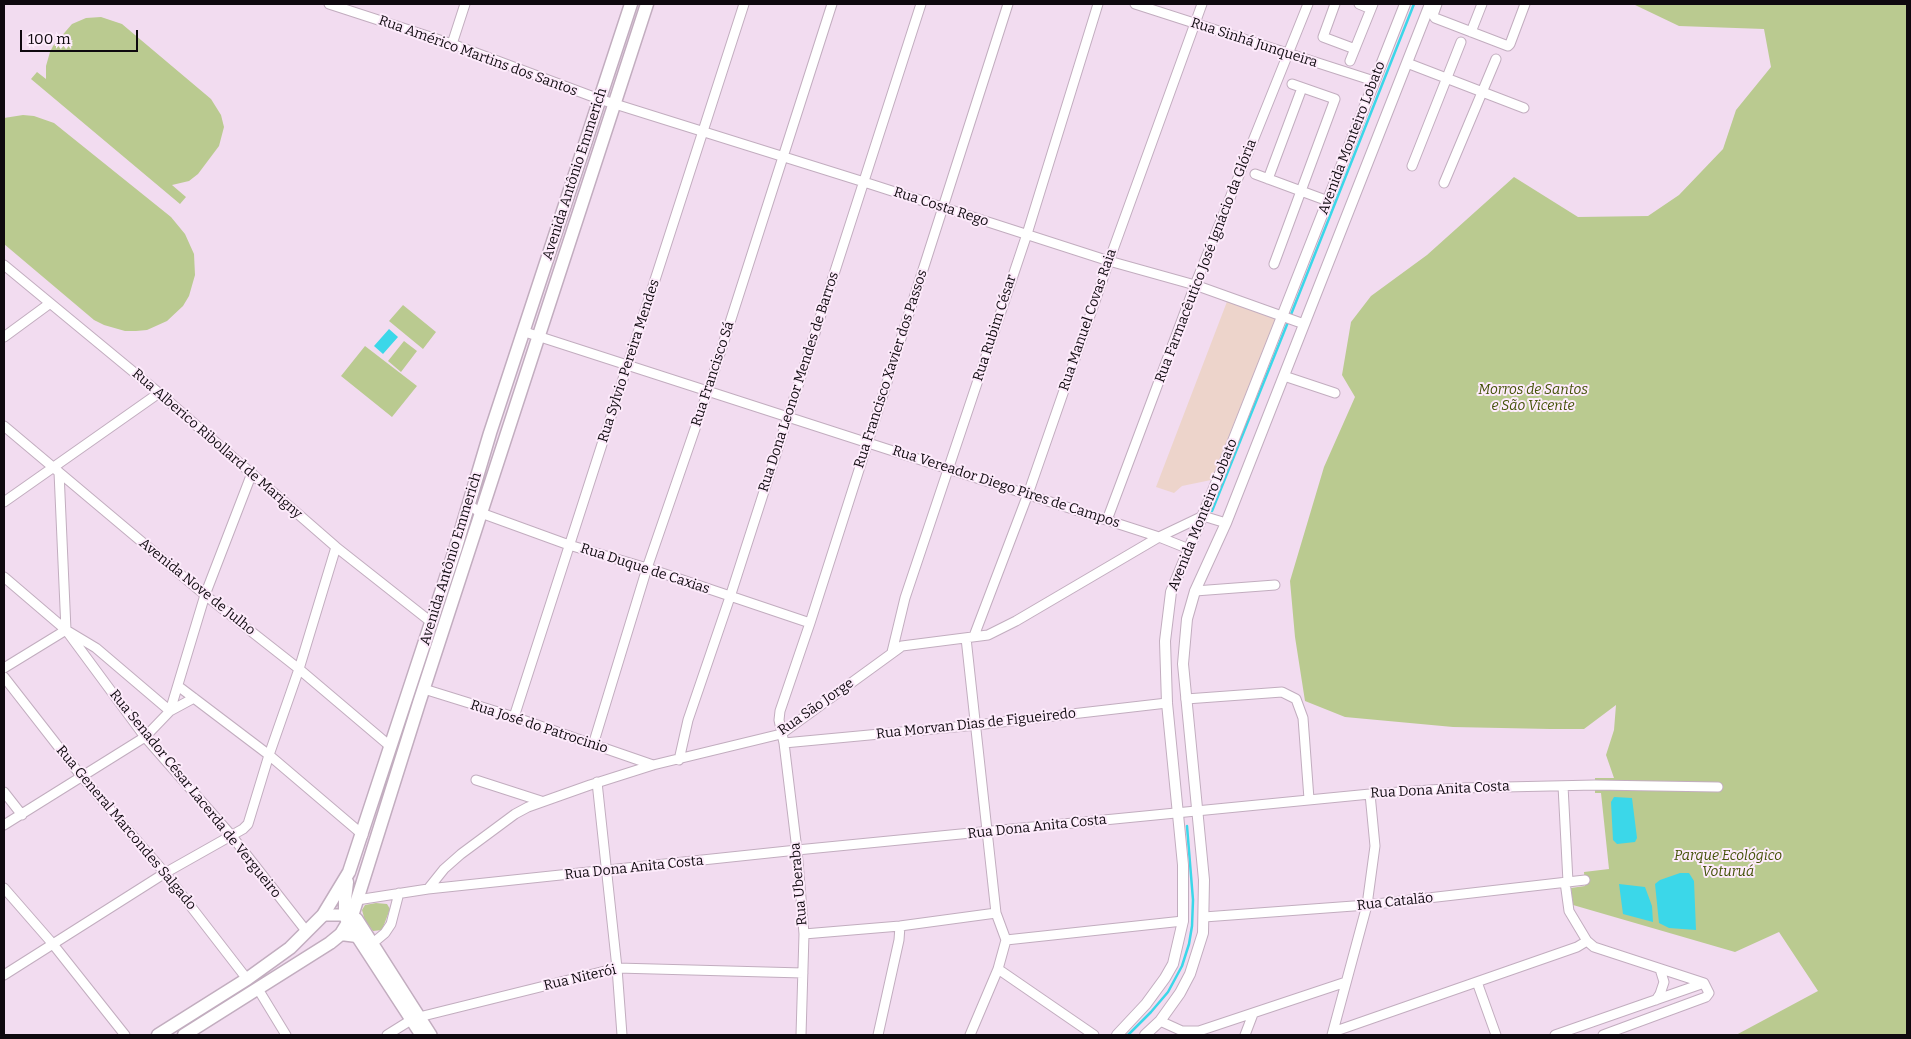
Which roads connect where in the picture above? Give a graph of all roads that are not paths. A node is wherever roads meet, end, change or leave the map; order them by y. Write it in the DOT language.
graph roads {
  1 [pos="329,4"];
  2 [pos="466,4"];
  3 [pos="628,4"];
  4 [pos="744,4"];
  5 [pos="832,4"];
  6 [pos="921,4"];
  7 [pos="1008,4"];
  8 [pos="1098,4"];
  9 [pos="1135,4"];
  10 [pos="1202,4"];
  11 [pos="1308,4"];
  12 [pos="1335,4"];
  13 [pos="1359,4"];
  14 [pos="1405,4"];
  15 [pos="1430,4"];
  16 [pos="1437,4"];
  17 [pos="1482,4"];
  18 [pos="1525,4"];
  19 [pos="1372,6"];
  20 [pos="646,7"];
  21 [pos="1195,24"];
  22 [pos="1472,32"];
  23 [pos="1461,42"];
  24 [pos="452,44"];
  25 [pos="1355,49"];
  26 [pos="1288,54"];
  27 [pos="1496,59"];
  28 [pos="1350,61"];
  29 [pos="1407,63"];
  30 [pos="1447,78"];
  31 [pos="1374,81"];
  32 [pos="1292,84"];
  33 [pos="1302,88"];
  34 [pos="1482,92"];
  35 [pos="599,99"];
  36 [pos="615,104"];
  37 [pos="1524,108"];
  38 [pos="703,131"];
  39 [pos="784,157"];
  40 [pos="1412,166"];
  41 [pos="1255,174"];
  42 [pos="1268,179"];
  43 [pos="864,182"];
  44 [pos="1444,182"];
  45 [pos="1301,191"];
  46 [pos="1328,201"];
  47 [pos="943,207"];
  48 [pos="1027,234"];
  49 [pos="1108,261"];
  50 [pos="1274,264"];
  51 [pos="4,265"];
  52 [pos="1195,285"];
  53 [pos="49,304"];
  54 [pos="1285,317"];
  55 [pos="1302,323"];
  56 [pos="525,332"];
  57 [pos="539,336"];
  58 [pos="4,337"];
  59 [pos="627,365"];
  60 [pos="1284,376"];
  61 [pos="708,391"];
  62 [pos="159,393"];
  63 [pos="1334,393"];
  64 [pos="788,417"];
  65 [pos="4,426"];
  66 [pos="490,433"];
  67 [pos="505,438"];
  68 [pos="867,442"];
  69 [pos="56,469"];
  70 [pos="949,469"];
  71 [pos="252,473"];
  72 [pos="1028,494"];
  73 [pos="4,502"];
  74 [pos="469,505"];
  75 [pos="481,513"];
  76 [pos="1204,516"];
  77 [pos="1106,520"];
  78 [pos="1224,522"];
  79 [pos="1160,537"];
  80 [pos="569,545"];
  81 [pos="336,547"];
  82 [pos="1189,549"];
  83 [pos="647,568"];
  84 [pos="4,577"];
  85 [pos="1275,585"];
  86 [pos="1195,591"];
  87 [pos="206,596"];
  88 [pos="730,597"];
  89 [pos="432,622"];
  90 [pos="810,623"];
  91 [pos="66,630"];
  92 [pos="970,637"];
  93 [pos="892,652"];
  94 [pos="4,668"];
  95 [pos="299,669"];
  96 [pos="4,676"];
  97 [pos="178,686"];
  98 [pos="424,689"];
  99 [pos="194,698"];
  100 [pos="1186,699"];
  101 [pos="1167,703"];
  102 [pos="170,711"];
  103 [pos="514,717"];
  104 [pos="976,726"];
  105 [pos="781,734"];
  106 [pos="145,737"];
  107 [pos="784,743"];
  108 [pos="593,744"];
  109 [pos="391,747"];
  110 [pos="269,755"];
  111 [pos="679,760"];
  112 [pos="653,765"];
  113 [pos="82,777"];
  114 [pos="476,780"];
  115 [pos="597,782"];
  116 [pos="1562,786"];
  117 [pos="1718,788"];
  118 [pos="4,792"];
  119 [pos="1370,794"];
  120 [pos="1309,799"];
  121 [pos="541,801"];
  122 [pos="1196,810"];
  123 [pos="1179,812"];
  124 [pos="22,814"];
  125 [pos="4,825"];
  126 [pos="987,832"];
  127 [pos="231,835"];
  128 [pos="362,835"];
  129 [pos="797,850"];
  130 [pos="606,871"];
  131 [pos="349,872"];
  132 [pos="165,873"];
  133 [pos="1585,880"];
  134 [pos="1566,882"];
  135 [pos="4,888"];
  136 [pos="428,889"];
  137 [pos="399,893"];
  138 [pos="351,899"];
  139 [pos="1367,905"];
  140 [pos="996,913"];
  141 [pos="323,915"];
  142 [pos="1204,917"];
  143 [pos="348,918"];
  144 [pos="1183,921"];
  145 [pos="900,926"];
  146 [pos="307,932"];
  147 [pos="360,933"];
  148 [pos="340,934"];
  149 [pos="804,934"];
  150 [pos="1006,940"];
  151 [pos="1587,941"];
  152 [pos="52,943"];
  153 [pos="372,943"];
  154 [pos="617,968"];
  155 [pos="998,969"];
  156 [pos="1660,969"];
  157 [pos="803,973"];
  158 [pos="4,975"];
  159 [pos="247,979"];
  160 [pos="1346,982"];
  161 [pos="1477,982"];
  162 [pos="1704,983"];
  163 [pos="258,989"];
  164 [pos="1656,1000"];
  165 [pos="1252,1014"];
  166 [pos="415,1018"];
  167 [pos="1160,1021"];
  168 [pos="1332,1034"];
  169 [pos="125,1035"];
  170 [pos="158,1035"];
  171 [pos="184,1035"];
  172 [pos="286,1035"];
  173 [pos="387,1035"];
  174 [pos="421,1035"];
  175 [pos="431,1035"];
  176 [pos="622,1035"];
  177 [pos="800,1035"];
  178 [pos="878,1035"];
  179 [pos="970,1035"];
  180 [pos="1094,1035"];
  181 [pos="1117,1035"];
  182 [pos="1145,1035"];
  183 [pos="1245,1035"];
  184 [pos="1496,1035"];
  185 [pos="1556,1035"];
  186 [pos="1603,1035"];
  1 -- 24 [label="street, Rua Américo Martins dos Santos"];
  2 -- 24 [label="street"];
  3 -- 20 [label="street"];
  3 -- 35 [label="main road, Avenida Antônio Emmerich"];
  4 -- 38 [label="street, Rua Sylvio Pereira Mendes"];
  5 -- 39 [label="street, Rua Francisco Sá"];
  6 -- 43 [label="street, Rua Dona Leonor Mendes de Barros"];
  7 -- 47 [label="street, Rua Francisco Xavier dos Passos"];
  8 -- 48 [label="street, Rua Rubim César"];
  9 -- 21 [label="street, Rua Sinhá Junqueira"];
  10 -- 21 [label="street, Rua Manuel Covas Raia"];
  11 -- 26 [label="street, Rua Farmacêutico José Ignácio da Glória"];
  12 -- 25 [label="street"];
  13 -- 19 [label="street"];
  14 -- 31 [label="street, Avenida Monteiro Lobato"];
  15 -- 29 [label="street, Avenida Monteiro Lobato"];
  16 -- 22 [label="street"];
  17 -- 22 [label="street"];
  18 -- 22 [label="street"];
  19 -- 25 [label="street"];
  20 -- 36 [label="main road, Avenida Antônio Emmerich"];
  21 -- 26 [label="street, Rua Sinhá Junqueira"];
  21 -- 49 [label="street, Rua Manuel Covas Raia"];
  23 -- 30 [label="street"];
  24 -- 35 [label="street, Rua Américo Martins dos Santos"];
  25 -- 28 [label="street"];
  26 -- 31 [label="street, Rua Sinhá Junqueira"];
  26 -- 52 [label="street, Rua Farmacêutico José Ignácio da Glória"];
  27 -- 34 [label="street"];
  29 -- 30 [label="street"];
  29 -- 55 [label="street, Avenida Monteiro Lobato"];
  30 -- 34 [label="street"];
  30 -- 40 [label="street"];
  31 -- 46 [label="street, Avenida Monteiro Lobato"];
  32 -- 33 [label="street"];
  33 -- 42 [label="street"];
  33 -- 45 [label="street"];
  34 -- 37 [label="street"];
  34 -- 44 [label="street"];
  35 -- 36 [label="street, Rua Costa Rego"];
  35 -- 56 [label="main road, Avenida Antônio Emmerich"];
  36 -- 38 [label="street, Rua Costa Rego"];
  36 -- 57 [label="main road, Avenida Antônio Emmerich"];
  38 -- 39 [label="street, Rua Costa Rego"];
  38 -- 59 [label="street, Rua Sylvio Pereira Mendes"];
  39 -- 43 [label="street, Rua Costa Rego"];
  39 -- 61 [label="street, Rua Francisco Sá"];
  41 -- 42 [label="street"];
  42 -- 45 [label="street"];
  43 -- 47 [label="street, Rua Costa Rego"];
  43 -- 64 [label="street, Rua Dona Leonor Mendes de Barros"];
  45 -- 46 [label="street"];
  45 -- 50 [label="street"];
  46 -- 54 [label="street, Avenida Monteiro Lobato"];
  47 -- 48 [label="street, Rua Costa Rego"];
  47 -- 68 [label="street, Rua Francisco Xavier dos Passos"];
  48 -- 49 [label="street, Rua Costa Rego"];
  48 -- 70 [label="street, Rua Rubim César"];
  49 -- 52 [label="street, Rua Costa Rego"];
  49 -- 72 [label="street, Rua Manuel Covas Raia"];
  51 -- 53 [label="street, Rua Alberico Ribollard de Marigny"];
  52 -- 54 [label="street, Rua Costa Rego"];
  52 -- 77 [label="street, Rua Farmacêutico José Ignácio da Glória"];
  53 -- 58 [label="street"];
  53 -- 62 [label="street, Rua Alberico Ribollard de Marigny"];
  54 -- 55 [label="street, Rua Costa Rego"];
  54 -- 76 [label="street, Avenida Monteiro Lobato"];
  55 -- 60 [label="street, Avenida Monteiro Lobato"];
  56 -- 57 [label="street, Rua Vereador Diego Pires de Campos"];
  56 -- 66 [label="main road, Avenida Antônio Emmerich"];
  57 -- 59 [label="street, Rua Vereador Diego Pires de Campos"];
  57 -- 67 [label="main road, Avenida Antônio Emmerich"];
  59 -- 61 [label="street, Rua Vereador Diego Pires de Campos"];
  59 -- 80 [label="street, Rua Sylvio Pereira Mendes"];
  60 -- 63 [label="street"];
  60 -- 78 [label="street, Avenida Monteiro Lobato"];
  61 -- 64 [label="street, Rua Vereador Diego Pires de Campos"];
  61 -- 83 [label="street, Rua Francisco Sá"];
  62 -- 69 [label="street"];
  62 -- 71 [label="street, Rua Alberico Ribollard de Marigny"];
  64 -- 68 [label="street, Rua Vereador Diego Pires de Campos"];
  64 -- 88 [label="street, Rua Dona Leonor Mendes de Barros"];
  65 -- 69 [label="street, Avenida Nove de Julho"];
  66 -- 67 [label="main road"];
  66 -- 74 [label="main road, Avenida Antônio Emmerich"];
  67 -- 75 [label="main road, Avenida Antônio Emmerich"];
  68 -- 70 [label="street, Rua Vereador Diego Pires de Campos"];
  68 -- 90 [label="street, Rua Francisco Xavier dos Passos"];
  69 -- 73 [label="street"];
  69 -- 87 [label="street, Avenida Nove de Julho"];
  69 -- 91 [label="street"];
  70 -- 72 [label="street, Rua Vereador Diego Pires de Campos"];
  70 -- 93 [label="street, Rua Rubim César"];
  71 -- 81 [label="street, Rua Alberico Ribollard de Marigny"];
  71 -- 87 [label="street"];
  72 -- 77 [label="street, Rua Vereador Diego Pires de Campos"];
  72 -- 92 [label="street, Rua Manuel Covas Raia"];
  74 -- 75 [label="street, Rua Duque de Caxias"];
  74 -- 89 [label="main road, Avenida Antônio Emmerich"];
  75 -- 80 [label="street, Rua Duque de Caxias"];
  75 -- 98 [label="main road, Avenida Antônio Emmerich"];
  76 -- 78 [label="street"];
  76 -- 79 [label="street, Rua São Jorge"];
  76 -- 82 [label="street, Avenida Monteiro Lobato"];
  77 -- 79 [label="street, Rua Vereador Diego Pires de Campos"];
  78 -- 86 [label="street, Avenida Monteiro Lobato"];
  79 -- 82 [label="street, Rua Vereador Diego Pires de Campos"];
  79 -- 92 [label="street, Rua São Jorge"];
  80 -- 83 [label="street, Rua Duque de Caxias"];
  80 -- 103 [label="street, Rua Sylvio Pereira Mendes"];
  81 -- 89 [label="street, Rua Alberico Ribollard de Marigny"];
  81 -- 95 [label="street"];
  82 -- 101 [label="street, Avenida Monteiro Lobato"];
  83 -- 88 [label="street, Rua Duque de Caxias"];
  83 -- 108 [label="street, Rua Francisco Sá"];
  84 -- 91 [label="street"];
  85 -- 86 [label="street"];
  86 -- 100 [label="street, Avenida Monteiro Lobato"];
  87 -- 95 [label="street, Avenida Nove de Julho"];
  87 -- 97 [label="street"];
  88 -- 90 [label="street, Rua Duque de Caxias"];
  88 -- 111 [label="street, Rua Dona Leonor Mendes de Barros"];
  89 -- 109 [label="main road, Avenida Antônio Emmerich"];
  90 -- 105 [label="street, Rua Francisco Xavier dos Passos"];
  91 -- 94 [label="street"];
  91 -- 102 [label="street"];
  91 -- 106 [label="street, Rua Senador César Lacerda de Vergueiro"];
  92 -- 93 [label="street, Rua São Jorge"];
  92 -- 104 [label="street"];
  93 -- 105 [label="street, Rua São Jorge"];
  95 -- 109 [label="street, Avenida Nove de Julho"];
  95 -- 110 [label="street"];
  96 -- 113 [label="street, Rua General Marcondes Salgado"];
  97 -- 99 [label="street"];
  97 -- 102 [label="street"];
  98 -- 103 [label="street, Rua José do Patrocinio"];
  98 -- 138 [label="main road, Avenida Antônio Emmerich"];
  99 -- 102 [label="street"];
  99 -- 110 [label="street"];
  100 -- 120 [label="street"];
  100 -- 122 [label="street, Avenida Monteiro Lobato"];
  101 -- 104 [label="street, Rua Morvan Dias de Figueiredo"];
  101 -- 123 [label="street, Avenida Monteiro Lobato"];
  102 -- 106 [label="street"];
  103 -- 108 [label="street, Rua José do Patrocinio"];
  104 -- 107 [label="street, Rua Morvan Dias de Figueiredo"];
  104 -- 126 [label="street"];
  105 -- 107 [label="street, Rua Uberaba"];
  105 -- 111 [label="street, Rua São Jorge"];
  106 -- 113 [label="street"];
  106 -- 127 [label="street, Rua Senador César Lacerda de Vergueiro"];
  107 -- 129 [label="street, Rua Uberaba"];
  108 -- 112 [label="street, Rua José do Patrocinio"];
  109 -- 128 [label="main road, Avenida Antônio Emmerich"];
  110 -- 127 [label="street"];
  110 -- 128 [label="street"];
  111 -- 112 [label="street, Rua São Jorge"];
  112 -- 115 [label="street, Rua São Jorge"];
  113 -- 124 [label="street"];
  113 -- 132 [label="street, Rua General Marcondes Salgado"];
  114 -- 121 [label="street"];
  115 -- 121 [label="street, Rua São Jorge"];
  115 -- 130 [label="street"];
  116 -- 117 [label="street, Rua Dona Anita Costa"];
  116 -- 119 [label="street, Rua Dona Anita Costa"];
  116 -- 134 [label="street"];
  118 -- 124 [label="street"];
  119 -- 120 [label="street, Rua Dona Anita Costa"];
  119 -- 139 [label="street"];
  120 -- 122 [label="street, Rua Dona Anita Costa"];
  121 -- 136 [label="street, Rua São Jorge"];
  122 -- 123 [label="street, Rua Dona Anita Costa"];
  122 -- 142 [label="street, Avenida Monteiro Lobato"];
  123 -- 126 [label="street, Rua Dona Anita Costa"];
  123 -- 144 [label="street, Avenida Monteiro Lobato"];
  124 -- 125 [label="street"];
  126 -- 129 [label="street, Rua Dona Anita Costa"];
  126 -- 140 [label="street"];
  127 -- 132 [label="street"];
  127 -- 146 [label="street, Rua Senador César Lacerda de Vergueiro"];
  128 -- 131 [label="main road, Avenida Antônio Emmerich"];
  129 -- 130 [label="street, Rua Dona Anita Costa"];
  129 -- 149 [label="street, Rua Uberaba"];
  130 -- 136 [label="street, Rua Dona Anita Costa"];
  130 -- 154 [label="street"];
  131 -- 138 [label="main road"];
  131 -- 141 [label="main road, Avenida Antônio Emmerich"];
  132 -- 152 [label="street"];
  132 -- 159 [label="street, Rua General Marcondes Salgado"];
  133 -- 134 [label="street, Rua Catalão"];
  134 -- 139 [label="street, Rua Catalão"];
  134 -- 151 [label="street"];
  135 -- 152 [label="street"];
  136 -- 137 [label="street, Rua Dona Anita Costa"];
  137 -- 138 [label="street, Rua Dona Anita Costa"];
  137 -- 153 [label="street"];
  138 -- 143 [label="main road"];
  139 -- 142 [label="street, Rua Catalão"];
  139 -- 160 [label="street"];
  140 -- 145 [label="street"];
  140 -- 150 [label="street"];
  141 -- 143 [label="main road"];
  141 -- 146 [label="main road, Avenida Antônio Emmerich"];
  142 -- 167 [label="street, Avenida Monteiro Lobato"];
  143 -- 147 [label="main road"];
  143 -- 148 [label="main road"];
  144 -- 150 [label="street"];
  144 -- 181 [label="street, Avenida Monteiro Lobato"];
  145 -- 149 [label="street"];
  145 -- 178 [label="street"];
  146 -- 159 [label="main road, Avenida Antônio Emmerich"];
  147 -- 148 [label="main road"];
  147 -- 153 [label="main road"];
  147 -- 166 [label="main road"];
  148 -- 163 [label="main road"];
  149 -- 157 [label="street, Rua Uberaba"];
  150 -- 155 [label="street"];
  151 -- 156 [label="street"];
  151 -- 161 [label="street"];
  152 -- 158 [label="street"];
  152 -- 169 [label="street"];
  153 -- 166 [label="main road"];
  154 -- 157 [label="street, Rua Niterói"];
  154 -- 166 [label="street, Rua Niterói"];
  154 -- 176 [label="street"];
  155 -- 179 [label="street"];
  155 -- 180 [label="street"];
  156 -- 162 [label="street"];
  156 -- 164 [label="street"];
  157 -- 177 [label="street, Rua Uberaba"];
  159 -- 170 [label="main road, Avenida Antônio Emmerich"];
  160 -- 165 [label="street"];
  160 -- 168 [label="street"];
  161 -- 168 [label="street"];
  161 -- 184 [label="street"];
  162 -- 164 [label="street"];
  162 -- 186 [label="street"];
  163 -- 171 [label="main road"];
  163 -- 172 [label="street"];
  164 -- 185 [label="street"];
  165 -- 167 [label="street"];
  165 -- 183 [label="street"];
  166 -- 173 [label="street, Rua Niterói"];
  166 -- 174 [label="main road"];
  166 -- 175 [label="main road"];
  167 -- 182 [label="street, Avenida Monteiro Lobato"];
}
